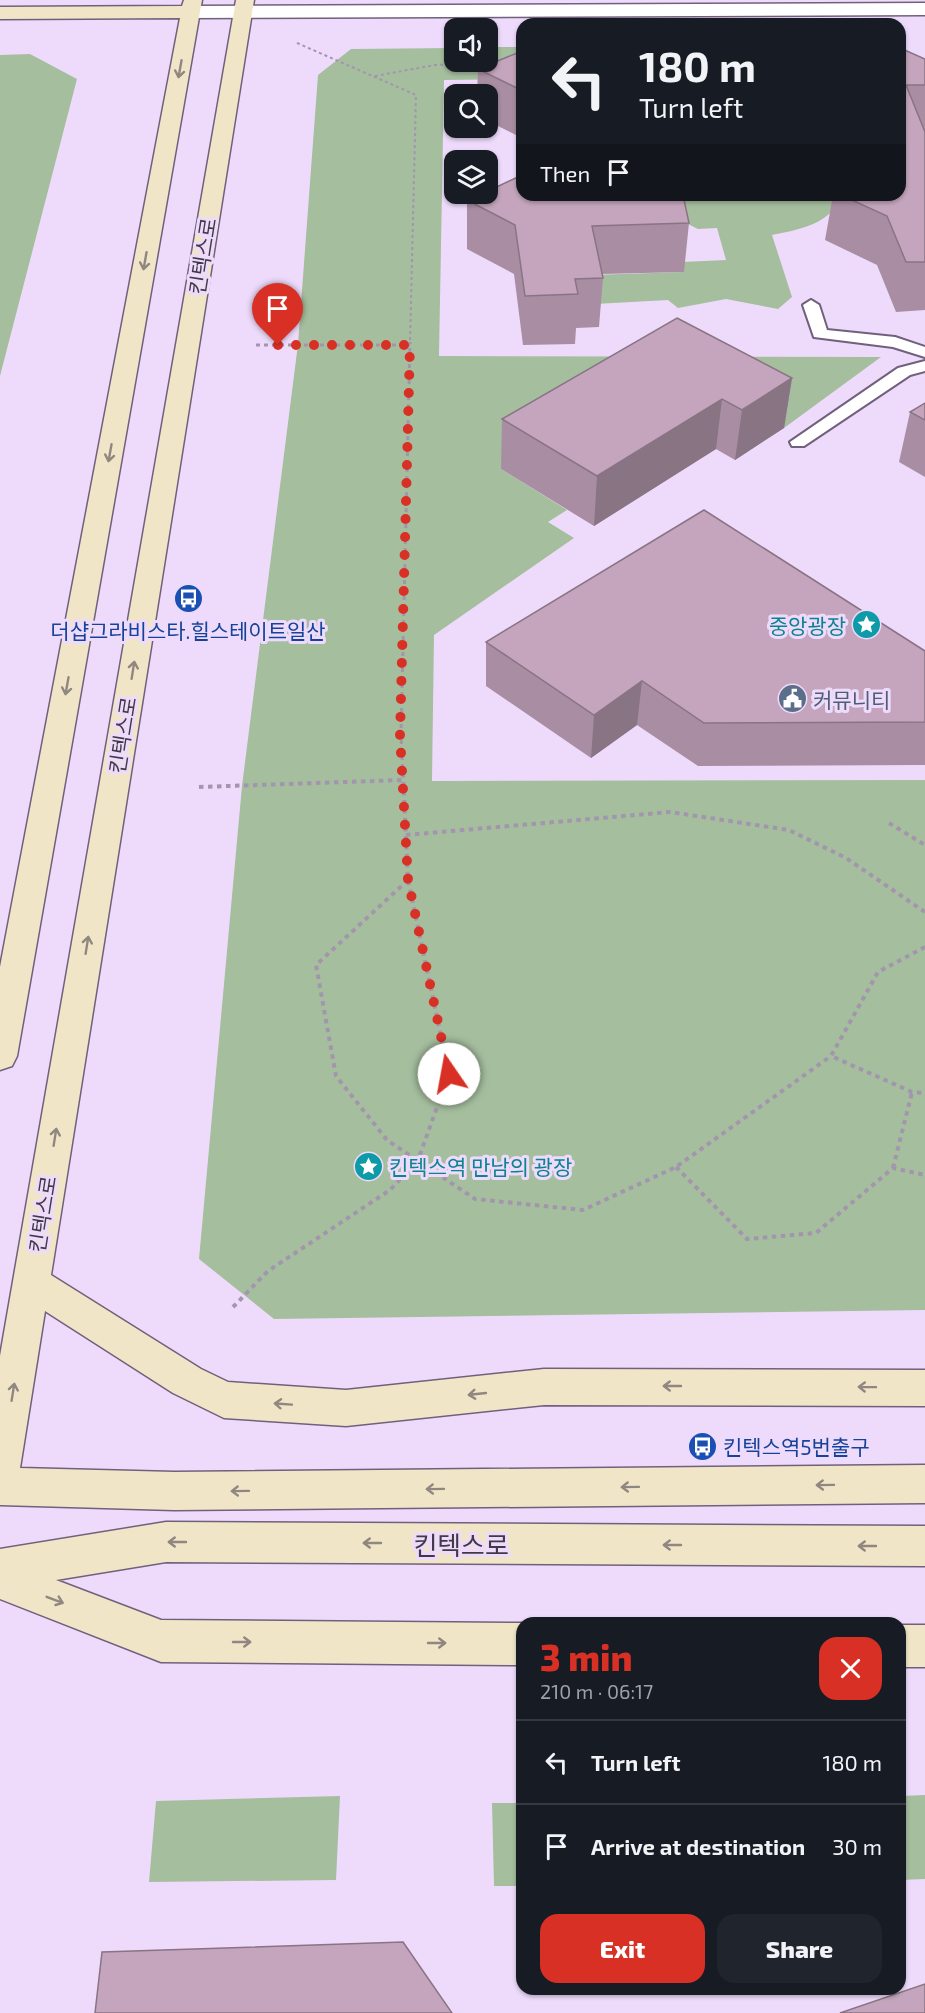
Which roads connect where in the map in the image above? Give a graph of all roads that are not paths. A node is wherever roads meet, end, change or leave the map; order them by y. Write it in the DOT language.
graph roads {
  1 [pos="191,6"];
  2 [pos="244,6"];
  3 [pos="925,9"];
  4 [pos="0,13"];
  5 [pos="811,305"];
  6 [pos="925,352"];
  7 [pos="925,366"];
  8 [pos="798,442"];
  9 [pos="0,1056"];
  10 [pos="31,1282"];
  11 [pos="925,1388"];
  12 [pos="0,1470"];
  13 [pos="925,1484"];
  14 [pos="0,1486"];
  15 [pos="925,1546"];
  16 [pos="0,1569"];
  17 [pos="0,1579"];
  18 [pos="516,1644"];
  19 [pos="906,1646"];
  20 [pos="925,1646"];
  1 -- 2 [label="street"];
  1 -- 4 [label="main road"];
  1 -- 9 [label="main road, one-way"];
  2 -- 3 [label="street"];
  10 -- 2 [label="main road, 킨텍스로, one-way"];
  5 -- 6 [label="lane"];
  7 -- 8 [label="lane"];
  11 -- 10 [label="main road, one-way"];
  12 -- 10 [label="main road, 킨텍스로, one-way"];
  13 -- 14 [label="main road, one-way"];
  15 -- 16 [label="main road, 킨텍스로, one-way"];
  17 -- 18 [label="main road, one-way"];
  19 -- 20 [label="main road"];
}
